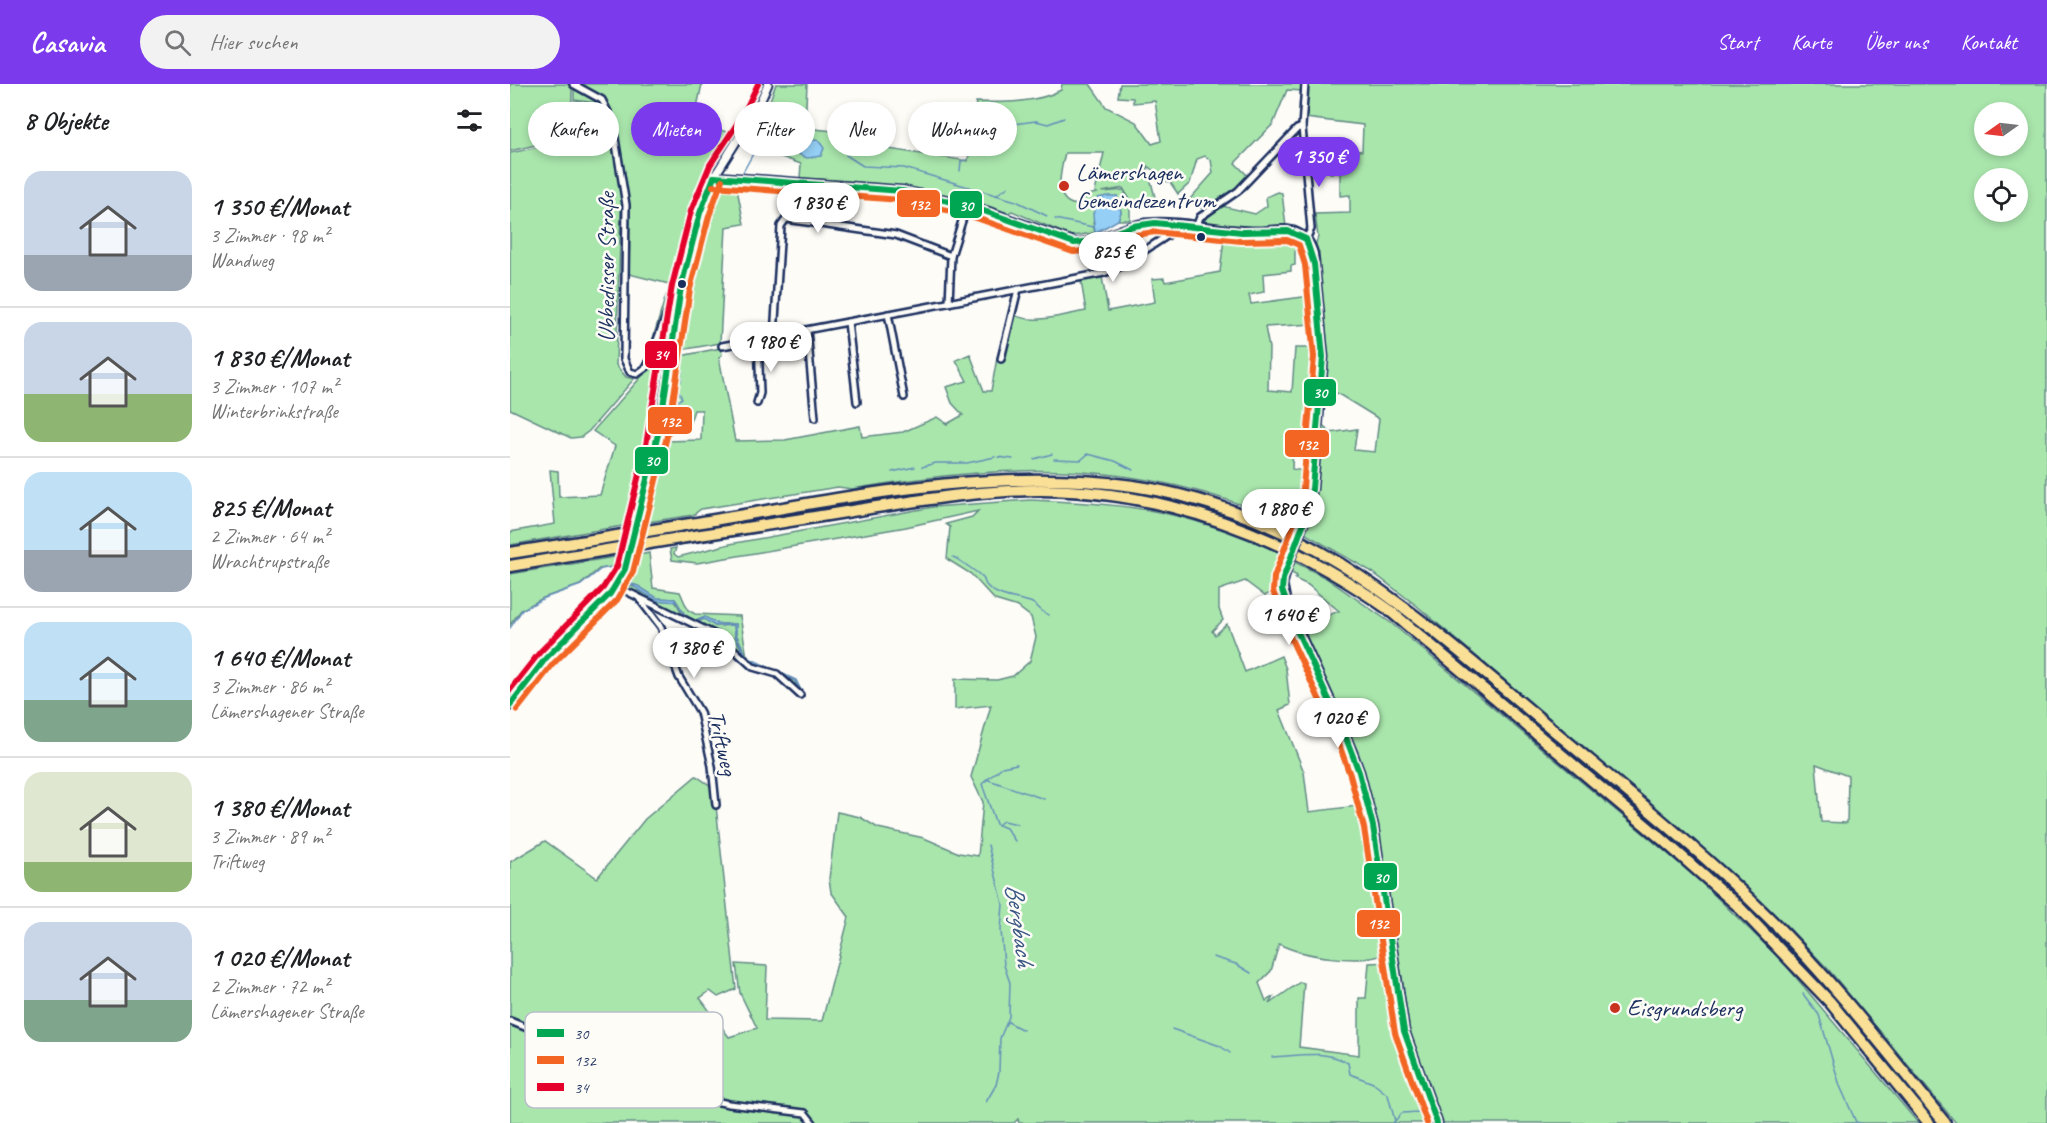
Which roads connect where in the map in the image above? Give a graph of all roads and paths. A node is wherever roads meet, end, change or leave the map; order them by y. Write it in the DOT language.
graph roads {
  1 [pos="573,84"];
  2 [pos="768,84"];
  3 [pos="1305,84"];
  4 [pos="1302,127"];
  5 [pos="714,177"];
  6 [pos="968,205"];
  7 [pos="1178,225"];
  8 [pos="1196,227"];
  9 [pos="1306,239"];
  10 [pos="951,256"];
  11 [pos="1018,290"];
  12 [pos="679,300"];
  13 [pos="949,303"];
  14 [pos="888,314"];
  15 [pos="848,322"];
  16 [pos="807,330"];
  17 [pos="774,336"];
  18 [pos="758,339"];
  19 [pos="722,346"];
  20 [pos="1001,359"];
  21 [pos="904,396"];
  22 [pos="857,402"];
  23 [pos="756,403"];
  24 [pos="815,418"];
  25 [pos="510,553"];
  26 [pos="510,566"];
  27 [pos="616,586"];
  28 [pos="638,597"];
  29 [pos="800,695"];
  30 [pos="510,705"];
  31 [pos="716,805"];
  32 [pos="510,1021"];
  33 [pos="525,1027"];
  34 [pos="723,1102"];
  35 [pos="813,1123"];
  36 [pos="1437,1123"];
  37 [pos="1929,1123"];
  38 [pos="1945,1123"];
  1 -- 12 [label="street, Ubbedisser Straße"];
  2 -- 5 [label="street"];
  3 -- 4 [label="street"];
  4 -- 8 [label="street"];
  4 -- 9 [label="street"];
  5 -- 6 [label="main road"];
  5 -- 12 [label="main road"];
  6 -- 7 [label="main road"];
  6 -- 10 [label="street"];
  7 -- 8 [label="main road"];
  7 -- 11 [label="street"];
  8 -- 9 [label="main road"];
  9 -- 36 [label="main road, bridge"];
  10 -- 13 [label="street"];
  10 -- 17 [label="street"];
  11 -- 13 [label="street"];
  11 -- 20 [label="street"];
  12 -- 27 [label="main road"];
  13 -- 14 [label="street"];
  14 -- 15 [label="street"];
  14 -- 21 [label="street"];
  15 -- 16 [label="street"];
  15 -- 22 [label="street"];
  16 -- 17 [label="street"];
  16 -- 24 [label="street"];
  17 -- 18 [label="street"];
  18 -- 19 [label="street"];
  18 -- 23 [label="street"];
  25 -- 38 [label="highway, bridge"];
  26 -- 37 [label="highway, bridge"];
  27 -- 28 [label="street, Triftweg"];
  27 -- 30 [label="main road"];
  28 -- 29 [label="street, Triftweg"];
  28 -- 31 [label="street, Triftweg"];
  32 -- 33 [label="street"];
  34 -- 35 [label="street"];
}
